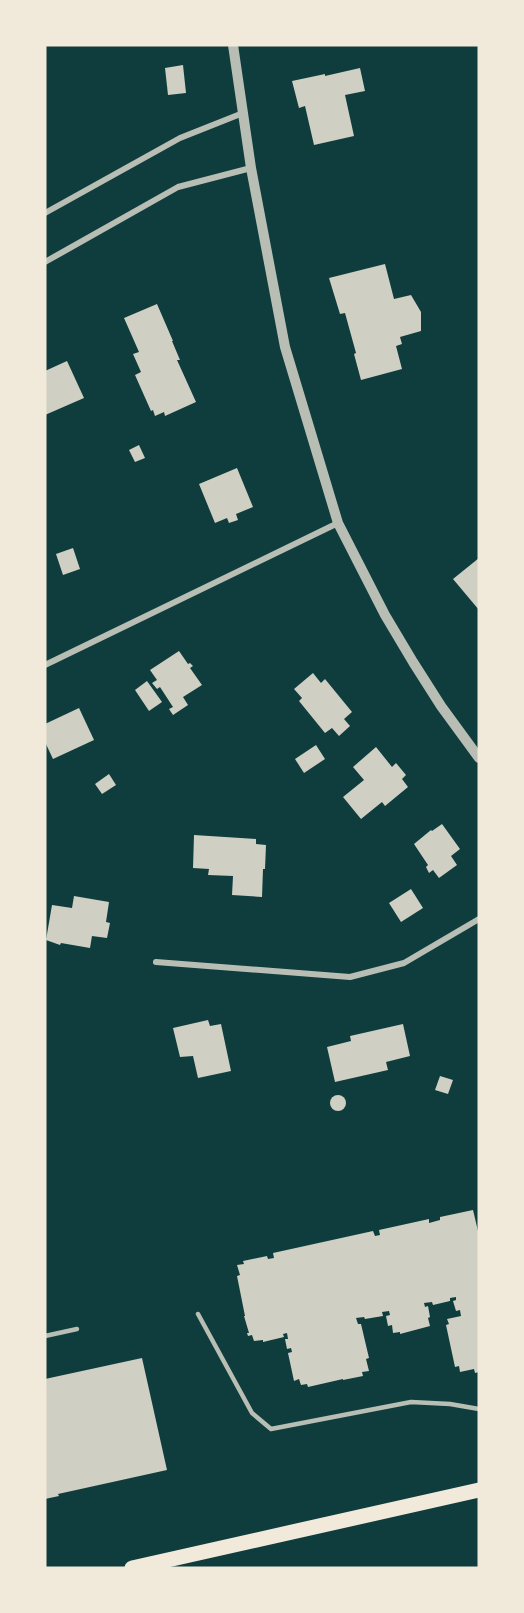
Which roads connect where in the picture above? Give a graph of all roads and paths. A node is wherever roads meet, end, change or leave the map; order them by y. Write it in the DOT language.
graph roads {
  1 [pos="233,45"];
  2 [pos="244,113"];
  3 [pos="251,168"];
  4 [pos="45,213"];
  5 [pos="45,262"];
  6 [pos="338,524"];
  7 [pos="45,665"];
  8 [pos="479,758"];
  9 [pos="479,919"];
  10 [pos="156,962"];
  11 [pos="198,1314"];
  12 [pos="77,1329"];
  13 [pos="45,1336"];
  14 [pos="479,1409"];
  15 [pos="479,1490"];
  16 [pos="132,1568"];
  1 -- 2 [label="street"];
  2 -- 3 [label="street"];
  2 -- 4 [label="street"];
  3 -- 5 [label="street"];
  3 -- 6 [label="street"];
  6 -- 7 [label="street"];
  6 -- 8 [label="street"];
  9 -- 10 [label="street"];
  11 -- 14 [label="lane"];
  12 -- 13 [label="lane"];
  15 -- 16 [label="main road"];
}
